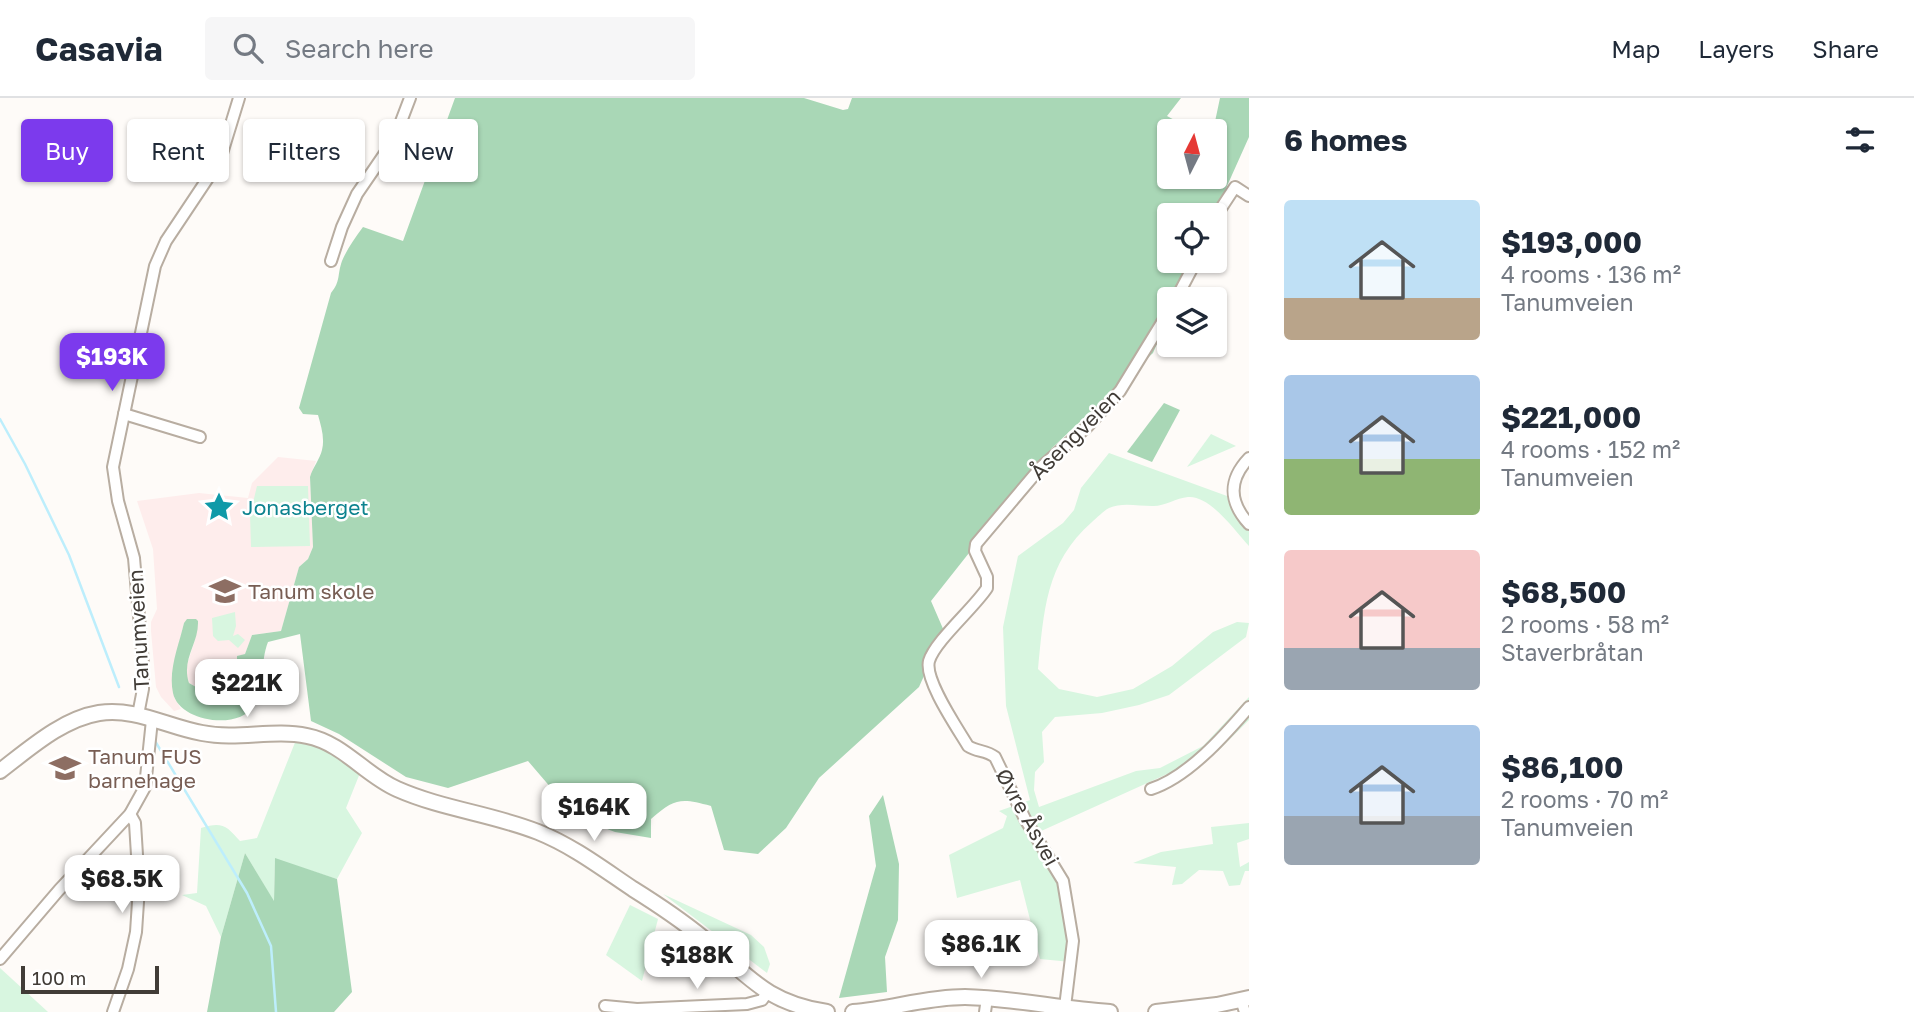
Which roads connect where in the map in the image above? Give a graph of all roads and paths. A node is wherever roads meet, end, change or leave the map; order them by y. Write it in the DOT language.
graph roads {
  1 [pos="239,98"];
  2 [pos="410,98"];
  3 [pos="1249,196"];
  4 [pos="1224,203"];
  5 [pos="331,261"];
  6 [pos="1157,332"];
  7 [pos="124,414"];
  8 [pos="200,437"];
  9 [pos="1249,458"];
  10 [pos="1249,524"];
  11 [pos="975,551"];
  12 [pos="1249,707"];
  13 [pos="145,717"];
  14 [pos="0,771"];
  15 [pos="1151,789"];
  16 [pos="130,814"];
  17 [pos="0,959"];
  18 [pos="767,993"];
  19 [pos="1245,1003"];
  20 [pos="986,1005"];
  21 [pos="605,1006"];
  22 [pos="1065,1007"];
  23 [pos="113,1012"];
  24 [pos="827,1012"];
  25 [pos="853,1012"];
  26 [pos="1110,1012"];
  27 [pos="1156,1012"];
  1 -- 7 [label="street, Tanumveien"];
  2 -- 5 [label="street"];
  3 -- 4 [label="street"];
  6 -- 11 [label="street, Åsengveien"];
  7 -- 8 [label="street"];
  7 -- 13 [label="street, Tanumveien"];
  9 -- 10 [label="street"];
  11 -- 22 [label="street, Øvre Åsvei"];
  12 -- 15 [label="street"];
  13 -- 14 [label="main road"];
  13 -- 16 [label="street"];
  13 -- 18 [label="main road, Tanumveien"];
  16 -- 17 [label="street"];
  16 -- 23 [label="street"];
  18 -- 21 [label="street"];
  18 -- 24 [label="main road, Tanumveien"];
  19 -- 27 [label="main road"];
  20 -- 22 [label="main road"];
  20 -- 25 [label="main road"];
  22 -- 26 [label="main road"];
}
